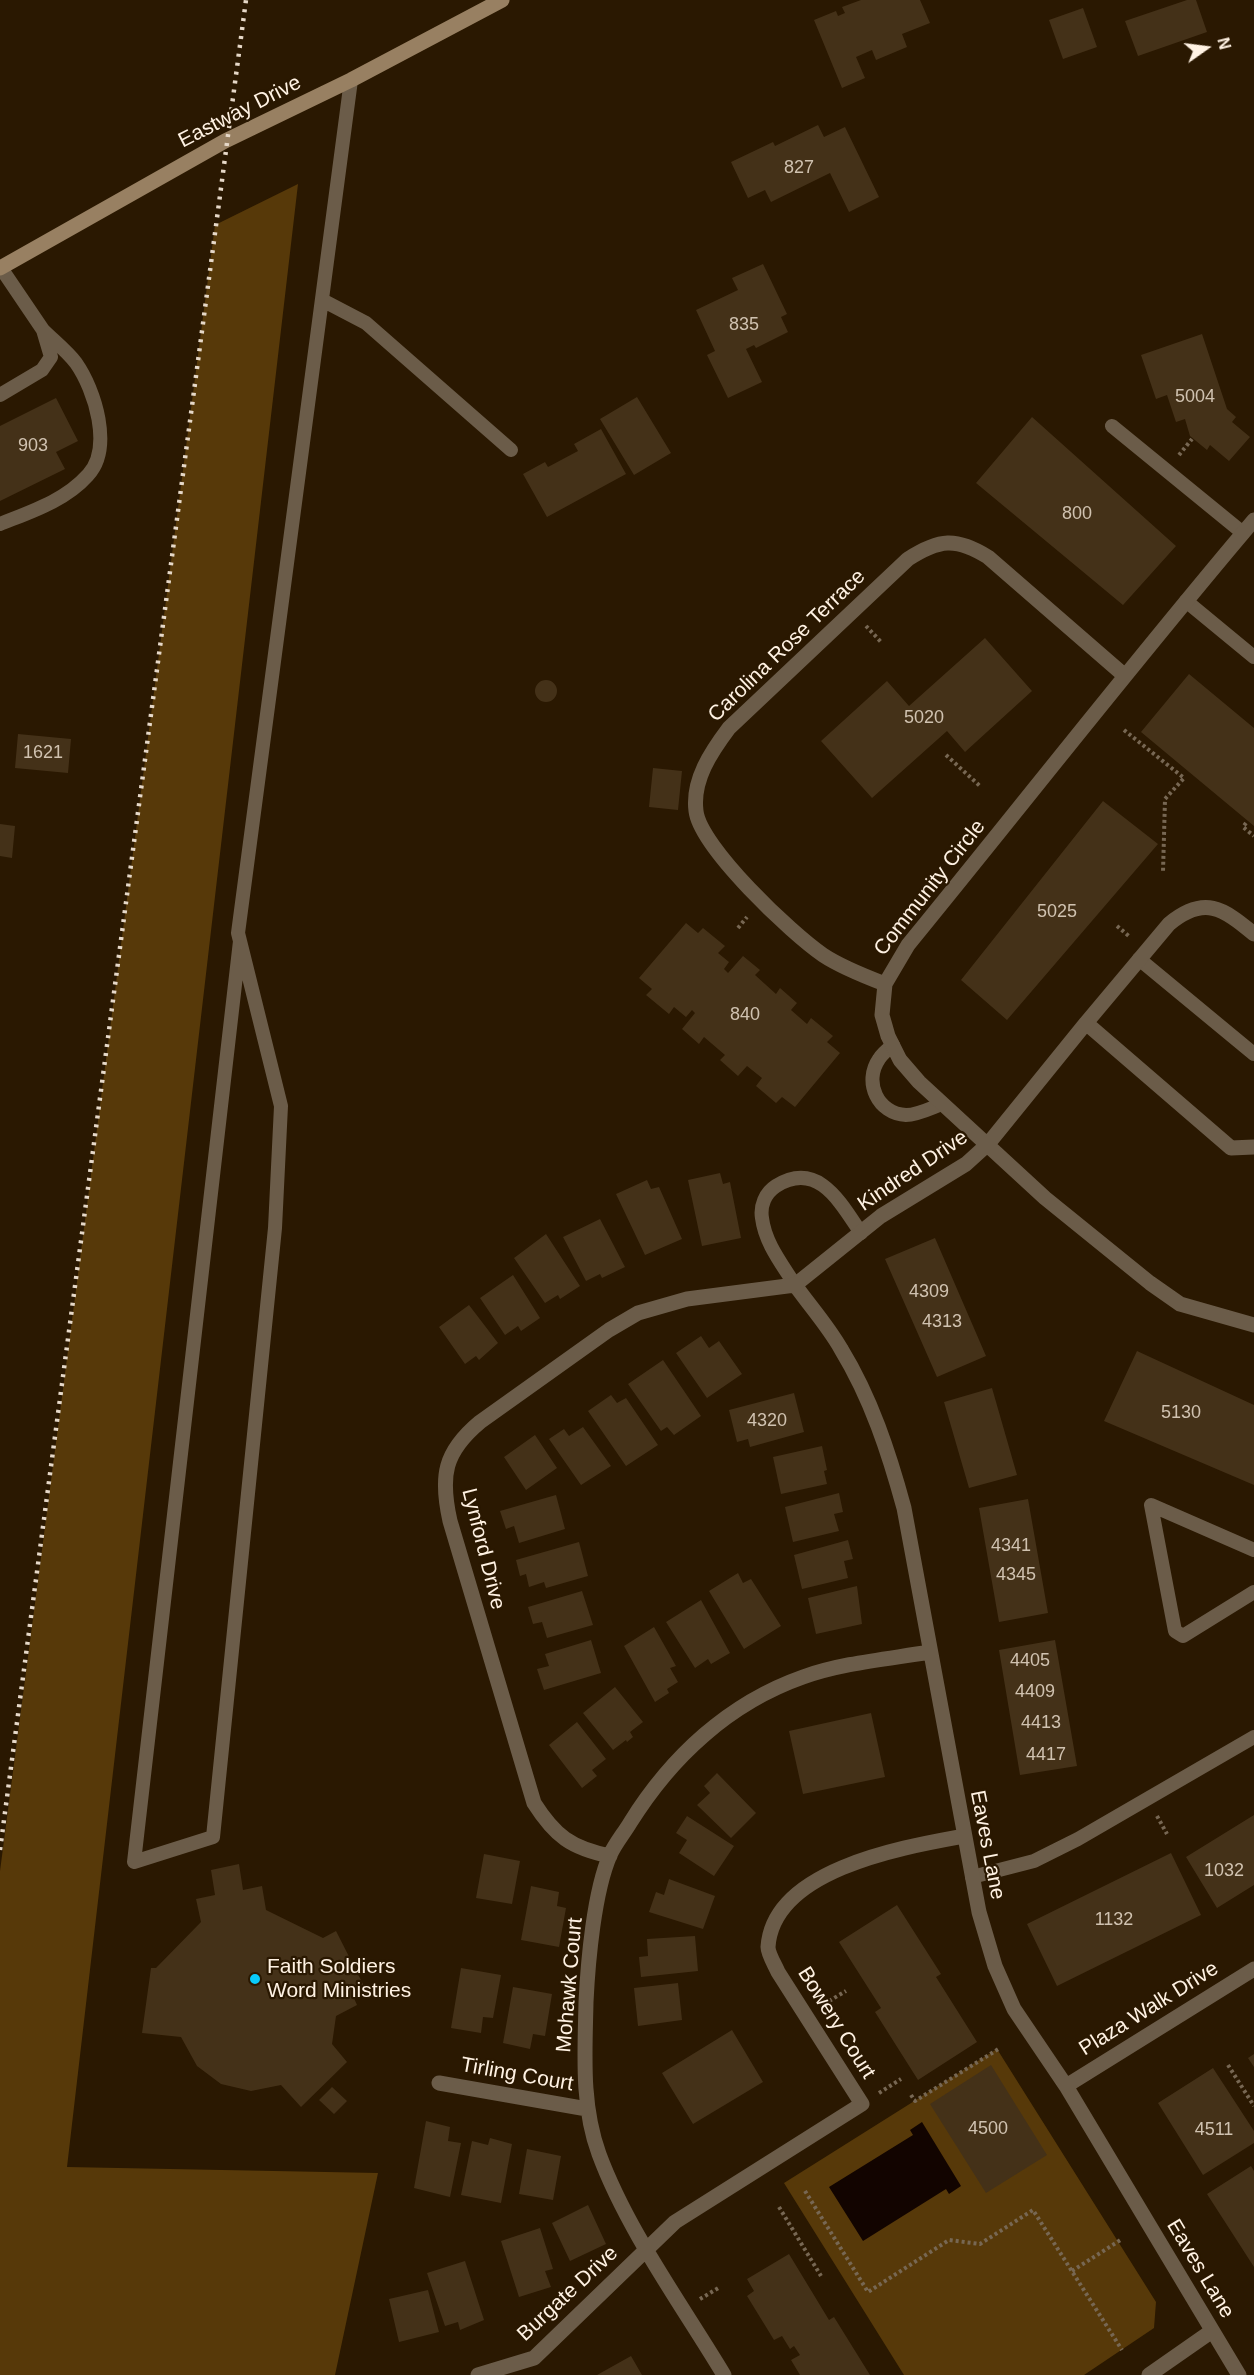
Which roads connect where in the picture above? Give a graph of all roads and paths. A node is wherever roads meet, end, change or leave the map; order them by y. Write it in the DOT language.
graph roads {
  1 [pos="502,0"];
  2 [pos="351,80"];
  3 [pos="0,268"];
  4 [pos="322,300"];
  5 [pos="44,330"];
  6 [pos="0,395"];
  7 [pos="1112,426"];
  8 [pos="511,450"];
  9 [pos="1254,520"];
  10 [pos="0,524"];
  11 [pos="1243,533"];
  12 [pos="1186,601"];
  13 [pos="1254,657"];
  14 [pos="1125,676"];
  15 [pos="1124,730"];
  16 [pos="946,755"];
  17 [pos="981,787"];
  18 [pos="1246,823"];
  19 [pos="1254,836"];
  20 [pos="1162,872"];
  21 [pos="1254,934"];
  22 [pos="240,941"];
  23 [pos="1139,959"];
  24 [pos="885,984"];
  25 [pos="1086,1023"];
  26 [pos="893,1045"];
  27 [pos="1254,1054"];
  28 [pos="942,1104"];
  29 [pos="988,1144"];
  30 [pos="1254,1147"];
  31 [pos="861,1233"];
  32 [pos="795,1285"];
  33 [pos="1254,1325"];
  34 [pos="1254,1550"];
  35 [pos="1254,1592"];
  36 [pos="930,1652"];
  37 [pos="1254,1737"];
  38 [pos="964,1836"];
  39 [pos="610,1856"];
  40 [pos="972,1877"];
  41 [pos="1254,1969"];
  42 [pos="1000,2048"];
  43 [pos="1228,2065"];
  44 [pos="439,2083"];
  45 [pos="1066,2086"];
  46 [pos="911,2096"];
  47 [pos="1254,2106"];
  48 [pos="587,2109"];
  49 [pos="805,2191"];
  50 [pos="779,2207"];
  51 [pos="1122,2240"];
  52 [pos="647,2248"];
  53 [pos="1072,2271"];
  54 [pos="821,2276"];
  55 [pos="1212,2331"];
  56 [pos="1122,2350"];
  57 [pos="478,2375"];
  58 [pos="724,2375"];
  59 [pos="1149,2375"];
  60 [pos="1239,2375"];
  1 -- 2 [label="main road, Eastway Drive"];
  2 -- 3 [label="main road, Eastway Drive"];
  2 -- 4 [label="lane"];
  3 -- 5 [label="lane"];
  4 -- 8 [label="lane"];
  4 -- 22 [label="lane"];
  5 -- 6 [label="lane"];
  5 -- 10 [label="lane"];
  7 -- 11 [label="lane"];
  9 -- 11 [label="street, Community Circle"];
  11 -- 12 [label="street, Community Circle"];
  12 -- 13 [label="lane"];
  12 -- 14 [label="street, Community Circle"];
  14 -- 24 [label="street, Community Circle"];
  14 -- 24 [label="street, Carolina Rose Terrace"];
  15 -- 20 [label="path"];
  16 -- 17 [label="path"];
  18 -- 19 [label="path"];
  21 -- 23 [label="street, Kindred Drive"];
  22 -- 22 [label="lane"];
  23 -- 25 [label="street, Kindred Drive"];
  23 -- 27 [label="lane"];
  24 -- 26 [label="street, Community Circle"];
  25 -- 29 [label="street, Kindred Drive"];
  25 -- 30 [label="street"];
  26 -- 28 [label="street, Community Circle"];
  26 -- 28 [label="lane"];
  28 -- 29 [label="street, Community Circle"];
  29 -- 31 [label="street, Kindred Drive"];
  29 -- 33 [label="street, Community Circle"];
  31 -- 32 [label="street, Kindred Drive"];
  31 -- 32 [label="lane"];
  32 -- 36 [label="street, Eaves Lane"];
  32 -- 39 [label="street, Lynford Drive"];
  34 -- 35 [label="lane"];
  36 -- 38 [label="street, Eaves Lane"];
  36 -- 39 [label="street, Mohawk Court"];
  37 -- 40 [label="lane"];
  38 -- 40 [label="street, Eaves Lane"];
  38 -- 52 [label="street, Bowery Court"];
  39 -- 48 [label="street, Mohawk Court"];
  40 -- 45 [label="street, Eaves Lane"];
  41 -- 45 [label="street, Plaza Walk Drive"];
  42 -- 46 [label="path"];
  43 -- 47 [label="path"];
  44 -- 48 [label="street, Tirling Court"];
  45 -- 55 [label="street, Eaves Lane"];
  48 -- 52 [label="street, Mohawk Court"];
  49 -- 53 [label="path"];
  50 -- 54 [label="path"];
  51 -- 53 [label="path"];
  52 -- 57 [label="street, Burgate Drive"];
  52 -- 58 [label="street, Mohawk Court"];
  53 -- 56 [label="path"];
  55 -- 59 [label="street"];
  55 -- 60 [label="street, Eaves Lane"];
}
